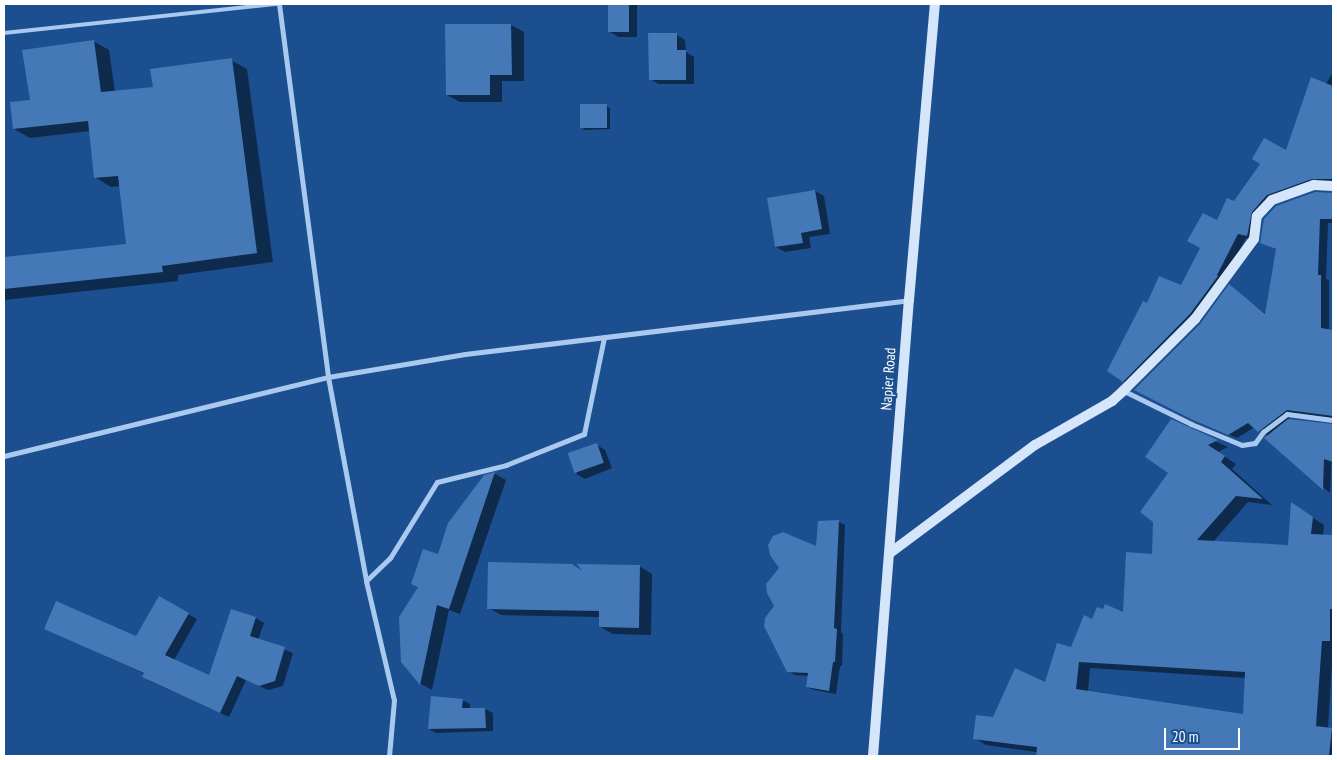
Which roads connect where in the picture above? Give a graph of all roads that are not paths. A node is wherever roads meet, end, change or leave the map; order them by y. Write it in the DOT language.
graph roads {
  1 [pos="278,4"];
  2 [pos="935,4"];
  3 [pos="4,33"];
  4 [pos="1333,186"];
  5 [pos="909,300"];
  6 [pos="604,337"];
  7 [pos="328,377"];
  8 [pos="1123,391"];
  9 [pos="1333,420"];
  10 [pos="4,456"];
  11 [pos="890,553"];
  12 [pos="366,580"];
  13 [pos="389,756"];
  14 [pos="873,756"];
  1 -- 3 [label="lane"];
  1 -- 7 [label="street"];
  2 -- 5 [label="street, Napier Road"];
  4 -- 8 [label="street"];
  5 -- 6 [label="street"];
  5 -- 11 [label="street, Napier Road"];
  6 -- 7 [label="street"];
  6 -- 12 [label="street"];
  7 -- 10 [label="street"];
  7 -- 12 [label="street"];
  8 -- 9 [label="street"];
  8 -- 11 [label="street"];
  11 -- 14 [label="street, Napier Road"];
  12 -- 13 [label="street"];
}
